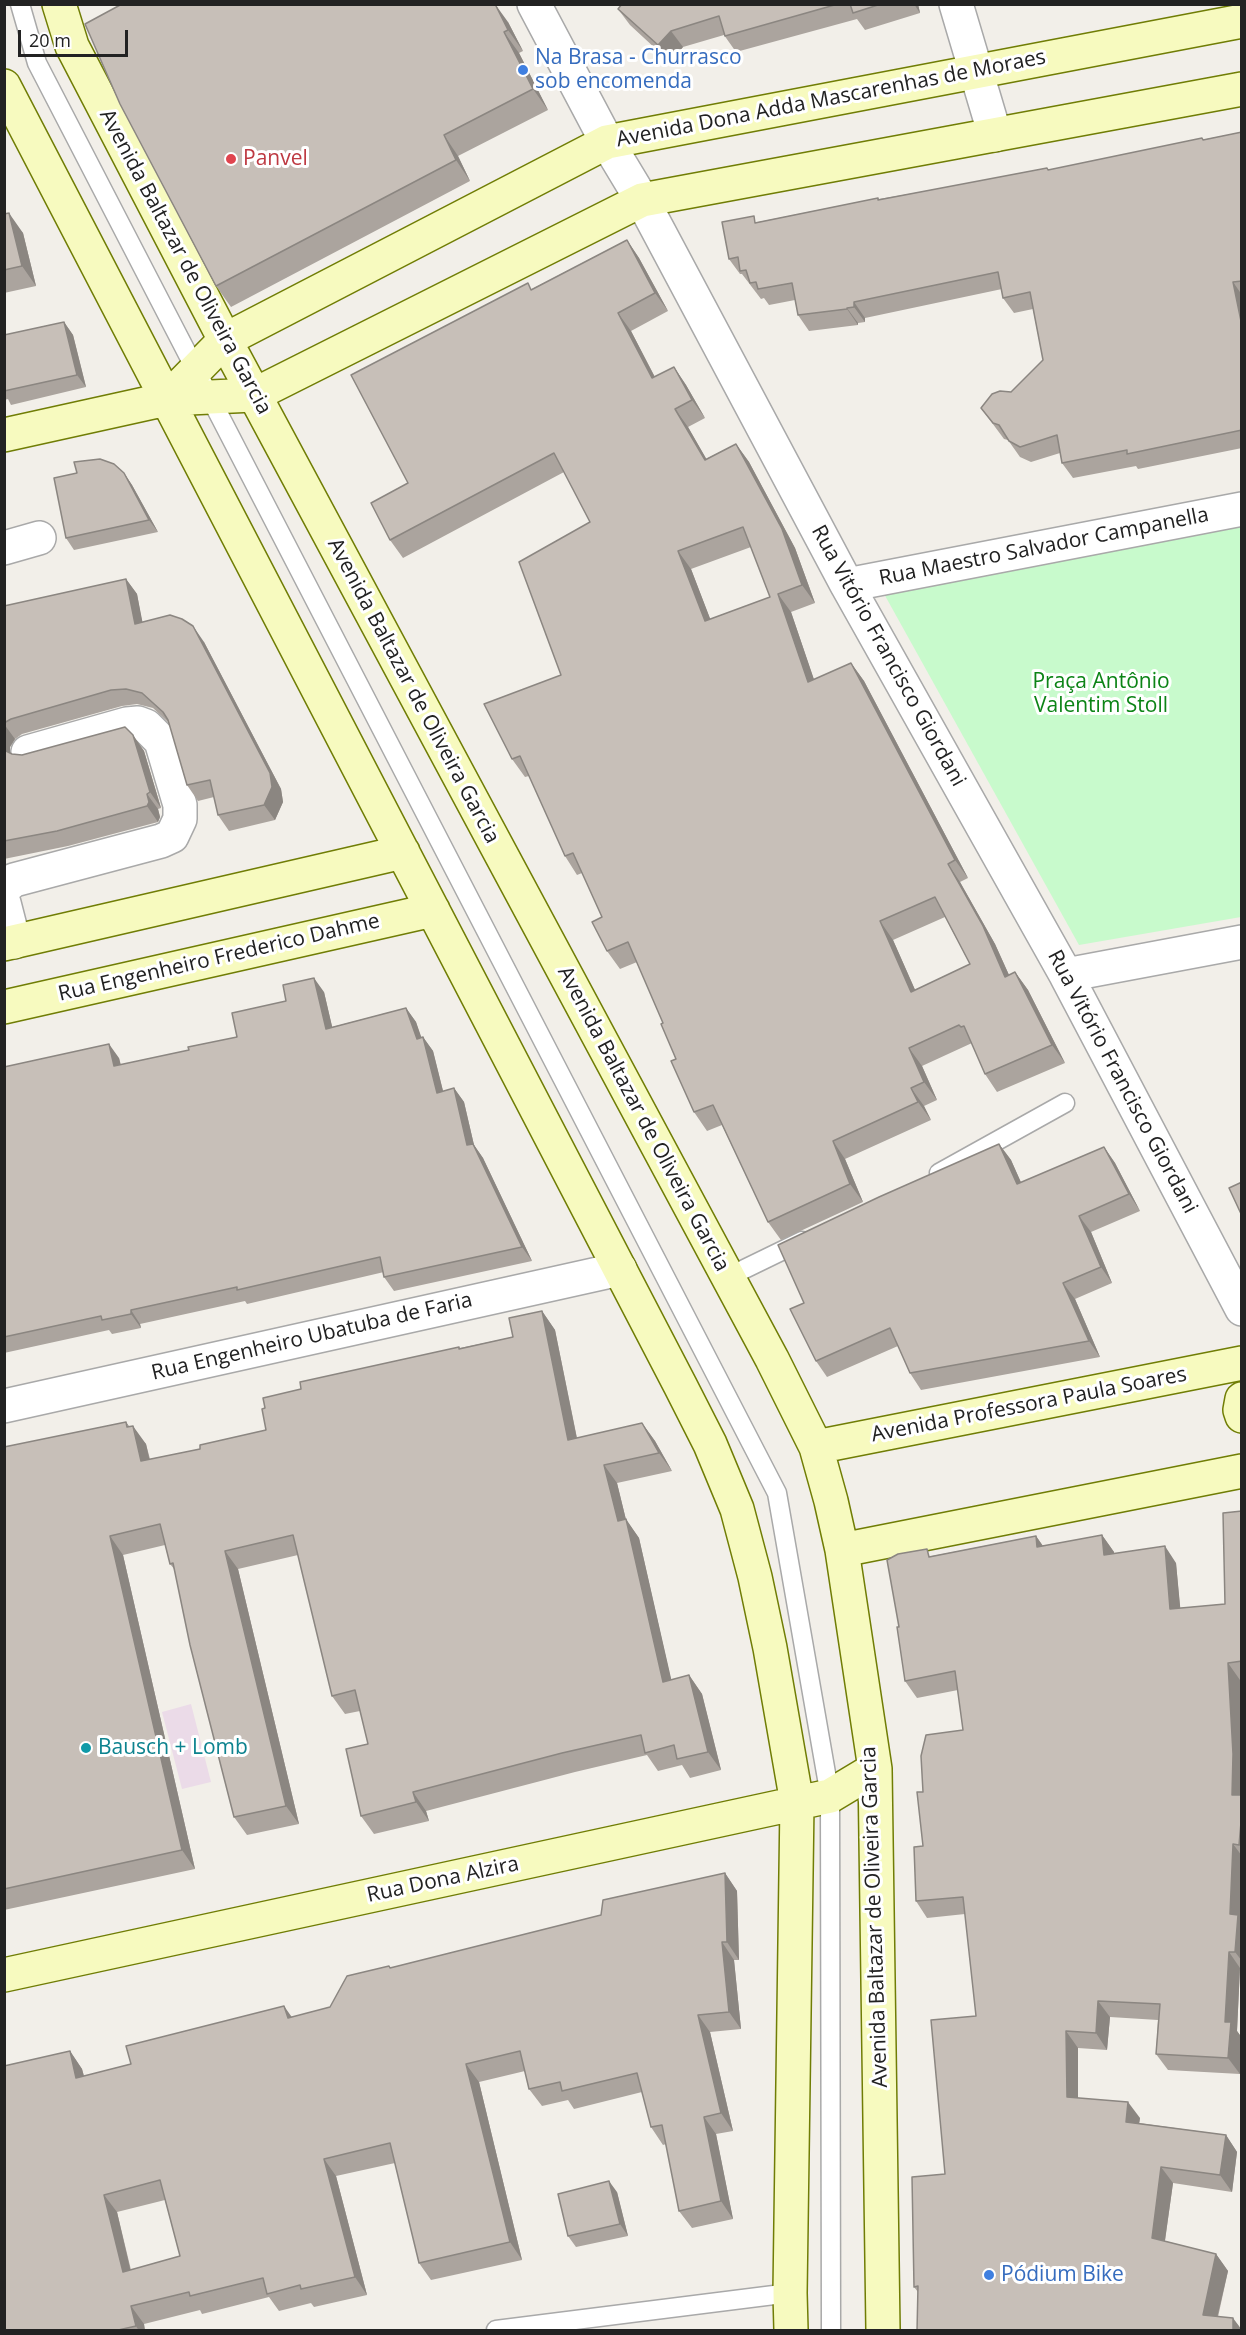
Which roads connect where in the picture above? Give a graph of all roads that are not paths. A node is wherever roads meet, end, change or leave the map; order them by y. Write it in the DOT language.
graph roads {
  1 [pos="20,4"];
  2 [pos="59,4"];
  3 [pos="534,4"];
  4 [pos="956,4"];
  5 [pos="1242,21"];
  6 [pos="976,70"];
  7 [pos="4,86"];
  8 [pos="1242,89"];
  9 [pos="995,135"];
  10 [pos="607,142"];
  11 [pos="642,200"];
  12 [pos="225,340"];
  13 [pos="204,384"];
  14 [pos="254,395"];
  15 [pos="167,399"];
  16 [pos="4,435"];
  17 [pos="1242,509"];
  18 [pos="39,538"];
  19 [pos="4,548"];
  20 [pos="847,585"];
  21 [pos="28,752"];
  22 [pos="403,852"];
  23 [pos="4,888"];
  24 [pos="4,903"];
  25 [pos="433,910"];
  26 [pos="1242,942"];
  27 [pos="9,943"];
  28 [pos="1066,975"];
  29 [pos="4,1007"];
  30 [pos="1065,1103"];
  31 [pos="923,1182"];
  32 [pos="823,1232"];
  33 [pos="620,1269"];
  34 [pos="728,1277"];
  35 [pos="1242,1309"];
  36 [pos="1242,1363"];
  37 [pos="1242,1399"];
  38 [pos="4,1406"];
  39 [pos="1242,1416"];
  40 [pos="816,1447"];
  41 [pos="1242,1471"];
  42 [pos="842,1550"];
  43 [pos="875,1769"];
  44 [pos="830,1796"];
  45 [pos="797,1803"];
  46 [pos="4,1975"];
  47 [pos="790,2293"];
  48 [pos="496,2331"];
  49 [pos="791,2331"];
  50 [pos="831,2331"];
  51 [pos="883,2331"];
  1 -- 13 [label="lane"];
  2 -- 12 [label="main road, Avenida Baltazar de Oliveira Garcia"];
  3 -- 10 [label="street, Rua Vitório Francisco Giordani"];
  4 -- 6 [label="street"];
  5 -- 6 [label="main road, Avenida Dona Adda Mascarenhas de Moraes"];
  6 -- 9 [label="street"];
  6 -- 10 [label="main road, Avenida Dona Adda Mascarenhas de Moraes"];
  7 -- 15 [label="main road"];
  8 -- 9 [label="main road"];
  9 -- 11 [label="main road"];
  10 -- 11 [label="street, Rua Vitório Francisco Giordani"];
  10 -- 12 [label="main road, Avenida Dona Adda Mascarenhas de Moraes"];
  11 -- 14 [label="main road"];
  11 -- 20 [label="street, Rua Vitório Francisco Giordani"];
  12 -- 13 [label="main road, Avenida Dona Adda Mascarenhas de Moraes"];
  12 -- 14 [label="main road, Avenida Baltazar de Oliveira Garcia"];
  13 -- 14 [label="main road"];
  13 -- 15 [label="main road"];
  13 -- 44 [label="lane"];
  14 -- 34 [label="main road, Avenida Baltazar de Oliveira Garcia"];
  15 -- 16 [label="main road"];
  15 -- 22 [label="main road"];
  17 -- 20 [label="street, Rua Maestro Salvador Campanella"];
  18 -- 19 [label="street"];
  20 -- 28 [label="street, Rua Vitório Francisco Giordani"];
  21 -- 23 [label="street"];
  22 -- 25 [label="main road"];
  22 -- 27 [label="main road"];
  24 -- 27 [label="street"];
  25 -- 29 [label="main road, Rua Engenheiro Frederico Dahme"];
  25 -- 33 [label="main road"];
  26 -- 28 [label="street"];
  28 -- 35 [label="street, Rua Vitório Francisco Giordani"];
  30 -- 31 [label="lane"];
  32 -- 34 [label="lane"];
  33 -- 38 [label="street, Rua Engenheiro Ubatuba de Faria"];
  33 -- 45 [label="main road"];
  34 -- 40 [label="main road, Avenida Baltazar de Oliveira Garcia"];
  36 -- 40 [label="main road, Avenida Professora Paula Soares"];
  37 -- 39 [label="main road"];
  40 -- 42 [label="main road, Avenida Baltazar de Oliveira Garcia"];
  41 -- 42 [label="main road"];
  42 -- 43 [label="main road, Avenida Baltazar de Oliveira Garcia"];
  43 -- 44 [label="main road, Rua Dona Alzira"];
  43 -- 51 [label="main road, Avenida Baltazar de Oliveira Garcia"];
  44 -- 45 [label="main road, Rua Dona Alzira"];
  44 -- 50 [label="lane"];
  45 -- 46 [label="main road, Rua Dona Alzira"];
  45 -- 47 [label="main road"];
  47 -- 48 [label="lane"];
  47 -- 49 [label="main road"];
}
